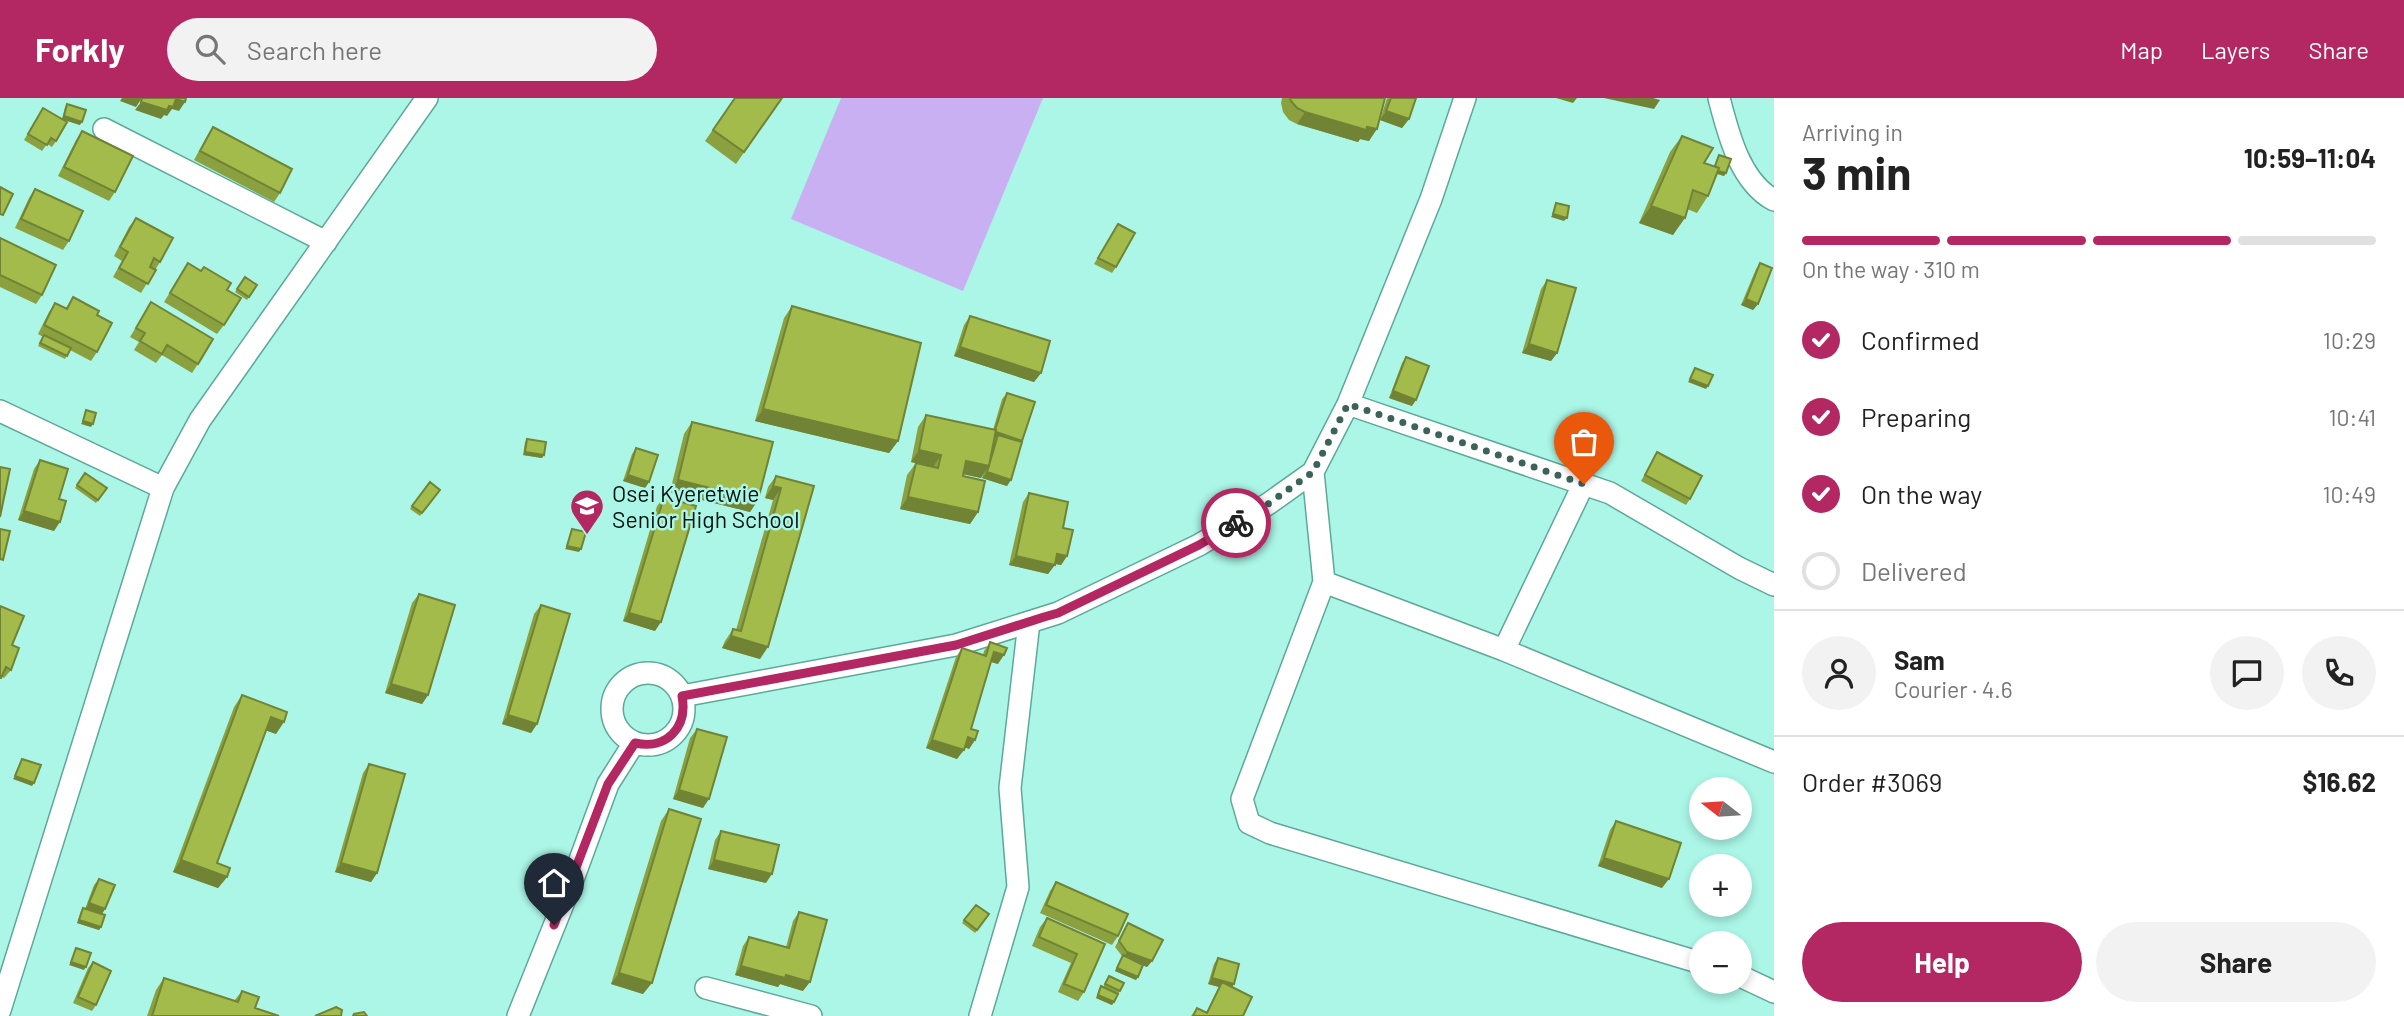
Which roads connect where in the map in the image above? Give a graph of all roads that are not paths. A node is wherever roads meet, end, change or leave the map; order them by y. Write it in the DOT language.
graph roads {
  1 [pos="427,98"];
  2 [pos="1465,98"];
  3 [pos="1718,98"];
  4 [pos="104,129"];
  5 [pos="1774,200"];
  6 [pos="326,242"];
  7 [pos="1348,404"];
  8 [pos="0,411"];
  9 [pos="1313,472"];
  10 [pos="1584,484"];
  11 [pos="163,488"];
  12 [pos="1324,582"];
  13 [pos="1774,585"];
  14 [pos="1029,622"];
  15 [pos="1504,650"];
  16 [pos="682,696"];
  17 [pos="635,743"];
  18 [pos="1774,762"];
  19 [pos="1689,959"];
  20 [pos="1752,982"];
  21 [pos="706,988"];
  22 [pos="1774,992"];
  23 [pos="0,1010"];
  24 [pos="518,1016"];
  25 [pos="811,1016"];
  26 [pos="980,1016"];
  1 -- 6 [label="street"];
  2 -- 7 [label="street"];
  3 -- 5 [label="street"];
  4 -- 6 [label="street"];
  6 -- 11 [label="street"];
  7 -- 9 [label="street"];
  7 -- 10 [label="street"];
  8 -- 11 [label="street"];
  9 -- 12 [label="street"];
  9 -- 14 [label="street"];
  10 -- 13 [label="street"];
  10 -- 15 [label="street"];
  11 -- 23 [label="street"];
  12 -- 15 [label="street"];
  12 -- 19 [label="street"];
  14 -- 16 [label="street"];
  14 -- 26 [label="street"];
  15 -- 18 [label="street"];
  16 -- 17 [label="street"];
  16 -- 17 [label="street"];
  17 -- 24 [label="street"];
  20 -- 22 [label="street"];
  21 -- 25 [label="street"];
}
